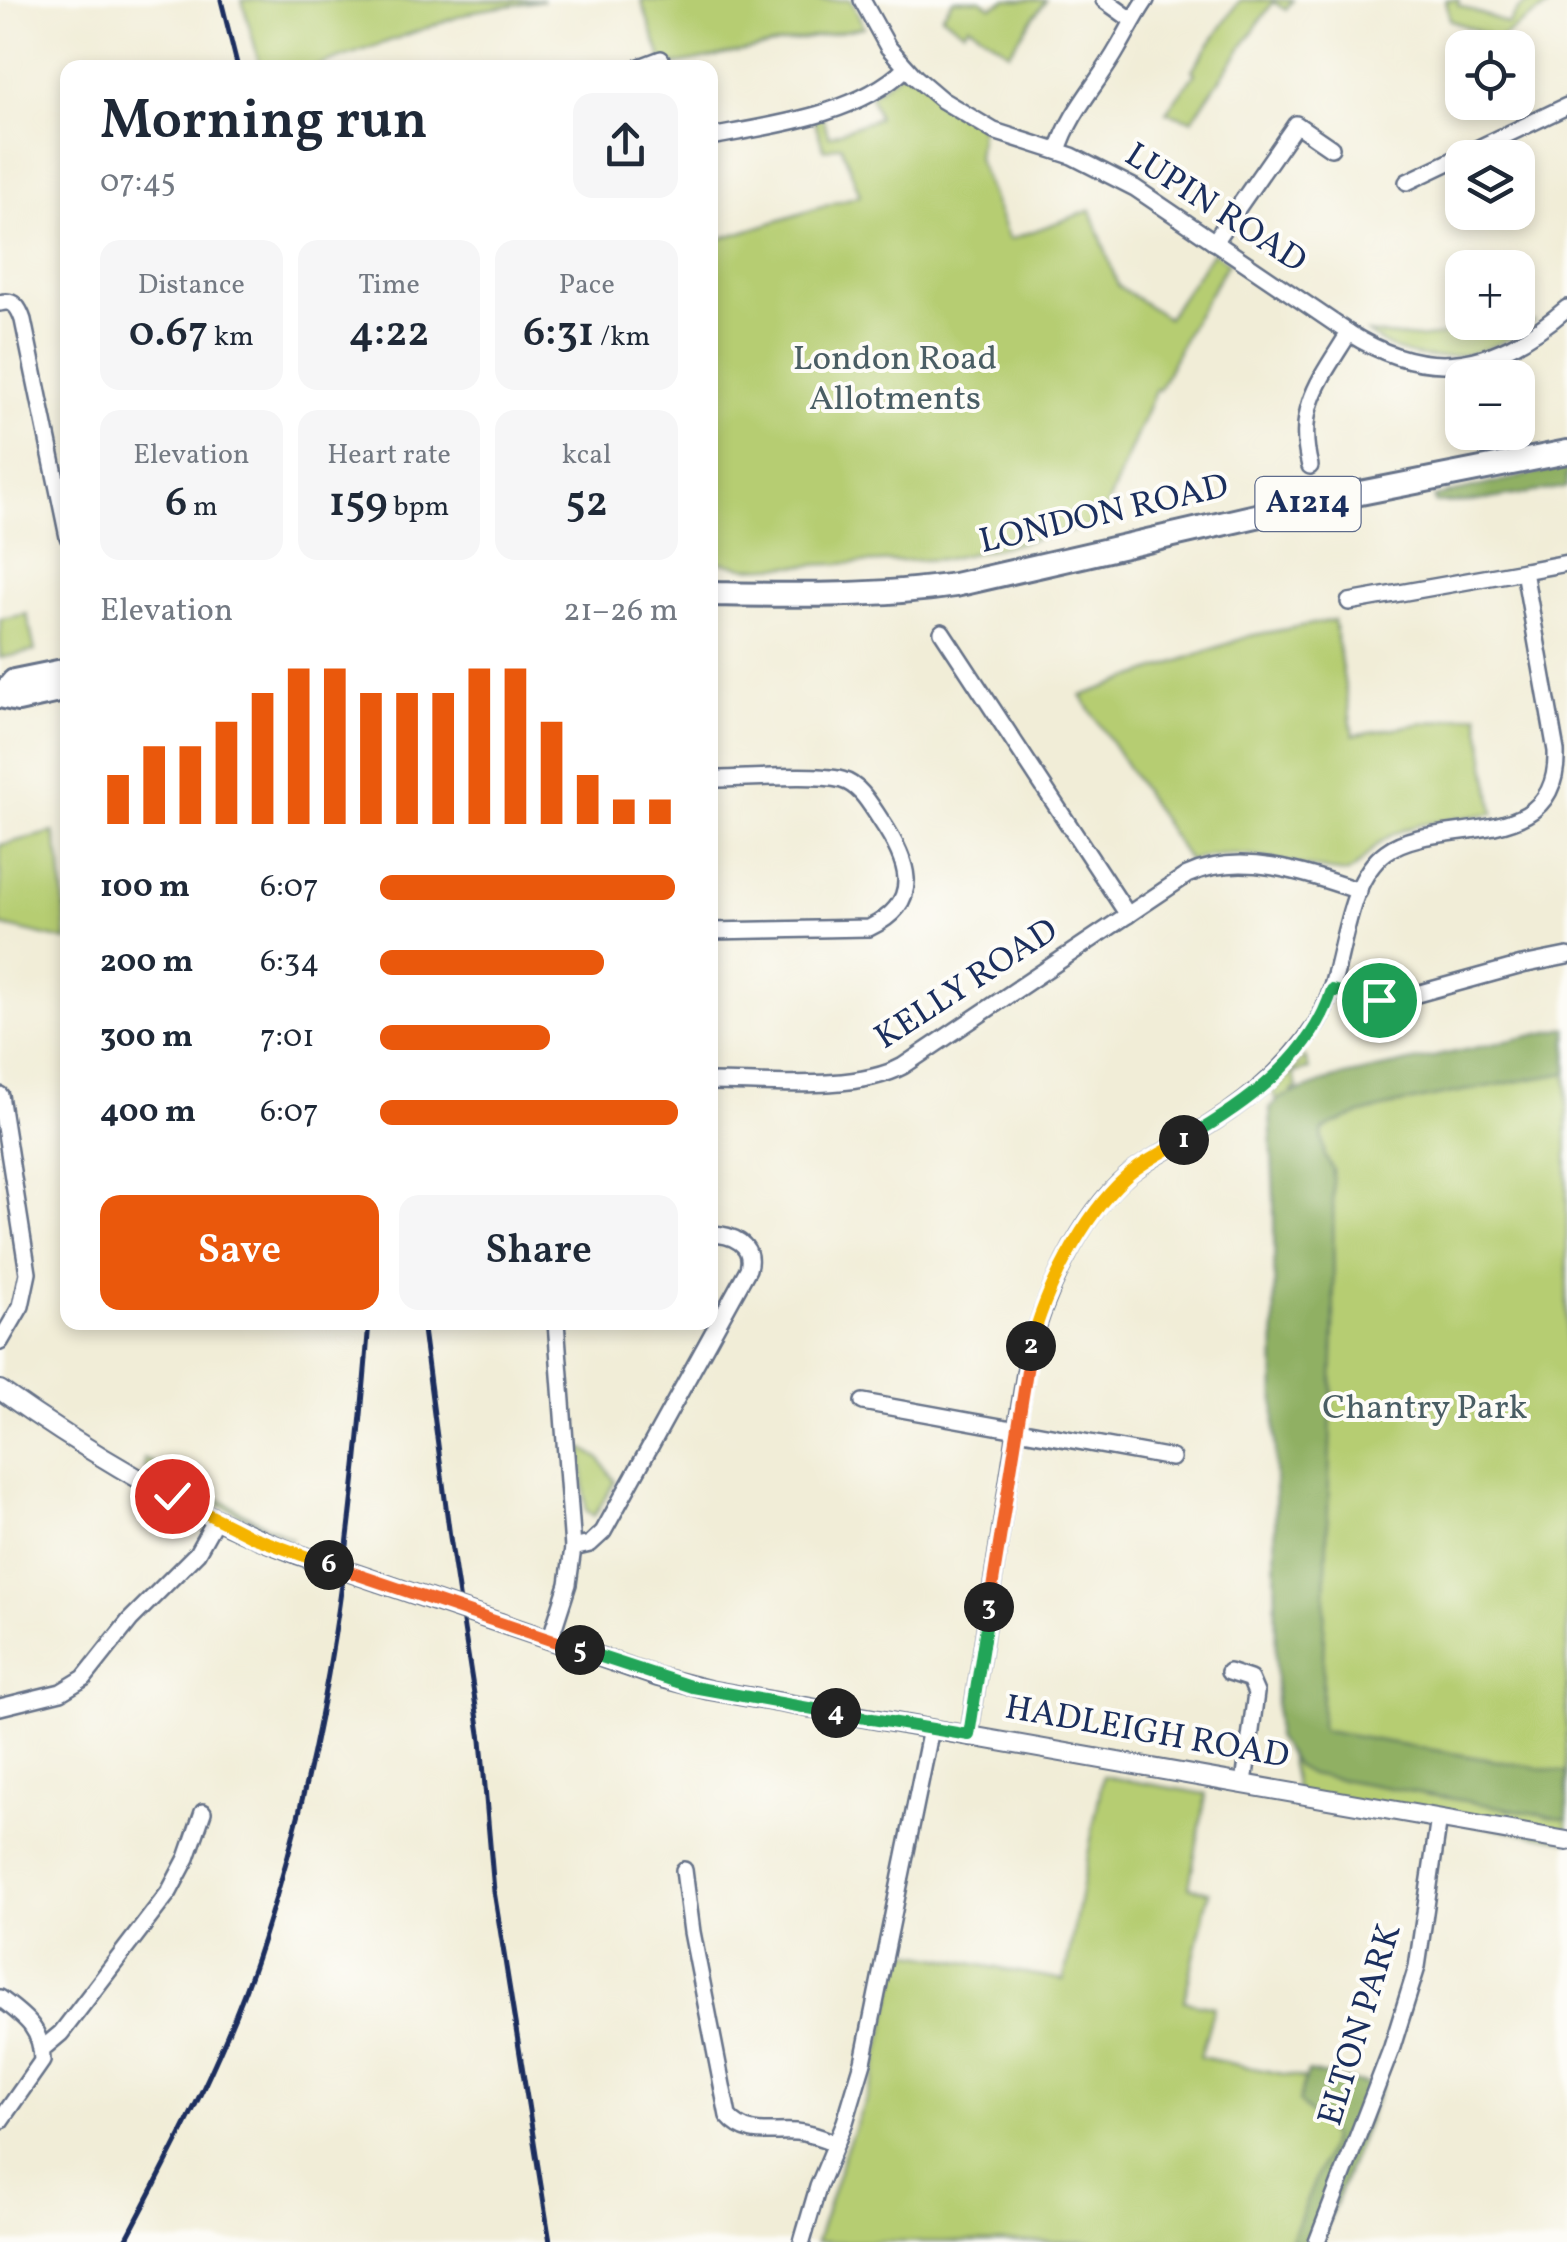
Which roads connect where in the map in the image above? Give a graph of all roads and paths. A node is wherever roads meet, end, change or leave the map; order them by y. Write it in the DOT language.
graph roads {
  1 [pos="862,0"];
  2 [pos="1104,0"];
  3 [pos="1146,0"];
  4 [pos="1132,20"];
  5 [pos="906,68"];
  6 [pos="1560,109"];
  7 [pos="1567,128"];
  8 [pos="718,135"];
  9 [pos="1331,148"];
  10 [pos="1058,151"];
  11 [pos="1407,182"];
  12 [pos="1214,242"];
  13 [pos="0,303"];
  14 [pos="1567,308"];
  15 [pos="1349,333"];
  16 [pos="1567,452"];
  17 [pos="1310,466"];
  18 [pos="60,499"];
  19 [pos="1567,562"];
  20 [pos="1524,571"];
  21 [pos="718,594"];
  22 [pos="1349,602"];
  23 [pos="942,632"];
  24 [pos="60,672"];
  25 [pos="60,690"];
  26 [pos="1,696"];
  27 [pos="718,779"];
  28 [pos="1559,787"];
  29 [pos="1358,892"];
  30 [pos="1128,915"];
  31 [pos="718,931"];
  32 [pos="1567,956"];
  33 [pos="1332,990"];
  34 [pos="718,1082"];
  35 [pos="0,1095"];
  36 [pos="718,1234"];
  37 [pos="718,1323"];
  38 [pos="557,1330"];
  39 [pos="714,1330"];
  40 [pos="0,1342"];
  41 [pos="0,1390"];
  42 [pos="863,1402"];
  43 [pos="1016,1430"];
  44 [pos="1172,1458"];
  45 [pos="216,1519"];
  46 [pos="573,1548"];
  47 [pos="550,1640"];
  48 [pos="1230,1672"];
  49 [pos="0,1707"];
  50 [pos="931,1729"];
  51 [pos="969,1735"];
  52 [pos="1244,1783"];
  53 [pos="203,1812"];
  54 [pos="1439,1818"];
  55 [pos="1567,1841"];
  56 [pos="684,1870"];
  57 [pos="0,1998"];
  58 [pos="42,2049"];
  59 [pos="0,2122"];
  60 [pos="835,2143"];
  61 [pos="802,2242"];
  62 [pos="1317,2242"];
  1 -- 5 [label="street, LUPIN ROAD"];
  2 -- 4 [label="street"];
  3 -- 4 [label="street"];
  4 -- 10 [label="street"];
  5 -- 8 [label="street"];
  5 -- 10 [label="street, LUPIN ROAD"];
  6 -- 7 [label="street"];
  6 -- 11 [label="street"];
  9 -- 12 [label="street"];
  10 -- 12 [label="street, LUPIN ROAD"];
  12 -- 15 [label="street, LUPIN ROAD"];
  13 -- 18 [label="street"];
  14 -- 15 [label="street, LUPIN ROAD"];
  15 -- 17 [label="street"];
  16 -- 21 [label="main road, LONDON ROAD / A1214"];
  19 -- 20 [label="street"];
  20 -- 22 [label="street"];
  20 -- 28 [label="street"];
  23 -- 30 [label="street"];
  24 -- 26 [label="main road"];
  25 -- 26 [label="main road"];
  27 -- 31 [label="street"];
  28 -- 29 [label="street"];
  29 -- 30 [label="street, KELLY ROAD"];
  29 -- 33 [label="street"];
  30 -- 34 [label="street, KELLY ROAD"];
  32 -- 33 [label="street"];
  33 -- 43 [label="street"];
  35 -- 40 [label="street"];
  36 -- 37 [label="street"];
  38 -- 46 [label="street"];
  39 -- 46 [label="street"];
  41 -- 45 [label="street, HADLEIGH ROAD"];
  42 -- 43 [label="street"];
  43 -- 44 [label="street"];
  43 -- 51 [label="street"];
  45 -- 47 [label="street, HADLEIGH ROAD, bridge"];
  45 -- 49 [label="street"];
  46 -- 47 [label="street"];
  47 -- 50 [label="street, HADLEIGH ROAD"];
  48 -- 52 [label="street"];
  50 -- 51 [label="street, HADLEIGH ROAD"];
  50 -- 60 [label="street"];
  51 -- 52 [label="street, HADLEIGH ROAD"];
  52 -- 54 [label="street, HADLEIGH ROAD"];
  53 -- 58 [label="street"];
  54 -- 55 [label="street, HADLEIGH ROAD"];
  54 -- 62 [label="street, ELTON PARK"];
  56 -- 60 [label="street"];
  57 -- 58 [label="street"];
  58 -- 59 [label="street"];
  60 -- 61 [label="street"];
}
